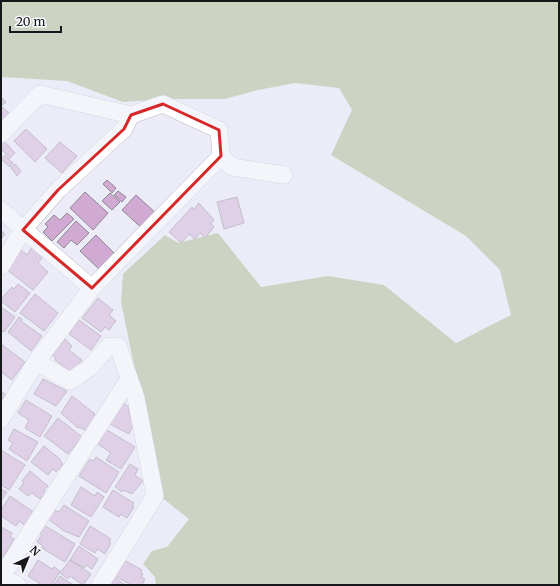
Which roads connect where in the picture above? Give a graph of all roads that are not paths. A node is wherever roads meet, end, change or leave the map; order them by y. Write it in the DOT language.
graph roads {
  1 [pos="131,115"];
  2 [pos="1,134"];
  3 [pos="222,156"];
  4 [pos="284,175"];
  5 [pos="1,210"];
  6 [pos="23,230"];
  7 [pos="1,266"];
  8 [pos="92,288"];
  9 [pos="36,362"];
  10 [pos="129,379"];
  11 [pos="1,419"];
  12 [pos="2,576"];
  13 [pos="17,585"];
  14 [pos="100,585"];
  1 -- 2 [label="street"];
  1 -- 3 [label="street"];
  1 -- 6 [label="street"];
  3 -- 4 [label="street"];
  3 -- 8 [label="street"];
  5 -- 6 [label="street"];
  6 -- 7 [label="street"];
  6 -- 8 [label="street"];
  8 -- 9 [label="street"];
  9 -- 10 [label="street"];
  9 -- 11 [label="street"];
  10 -- 12 [label="street"];
  10 -- 14 [label="street"];
  12 -- 13 [label="street"];
}
